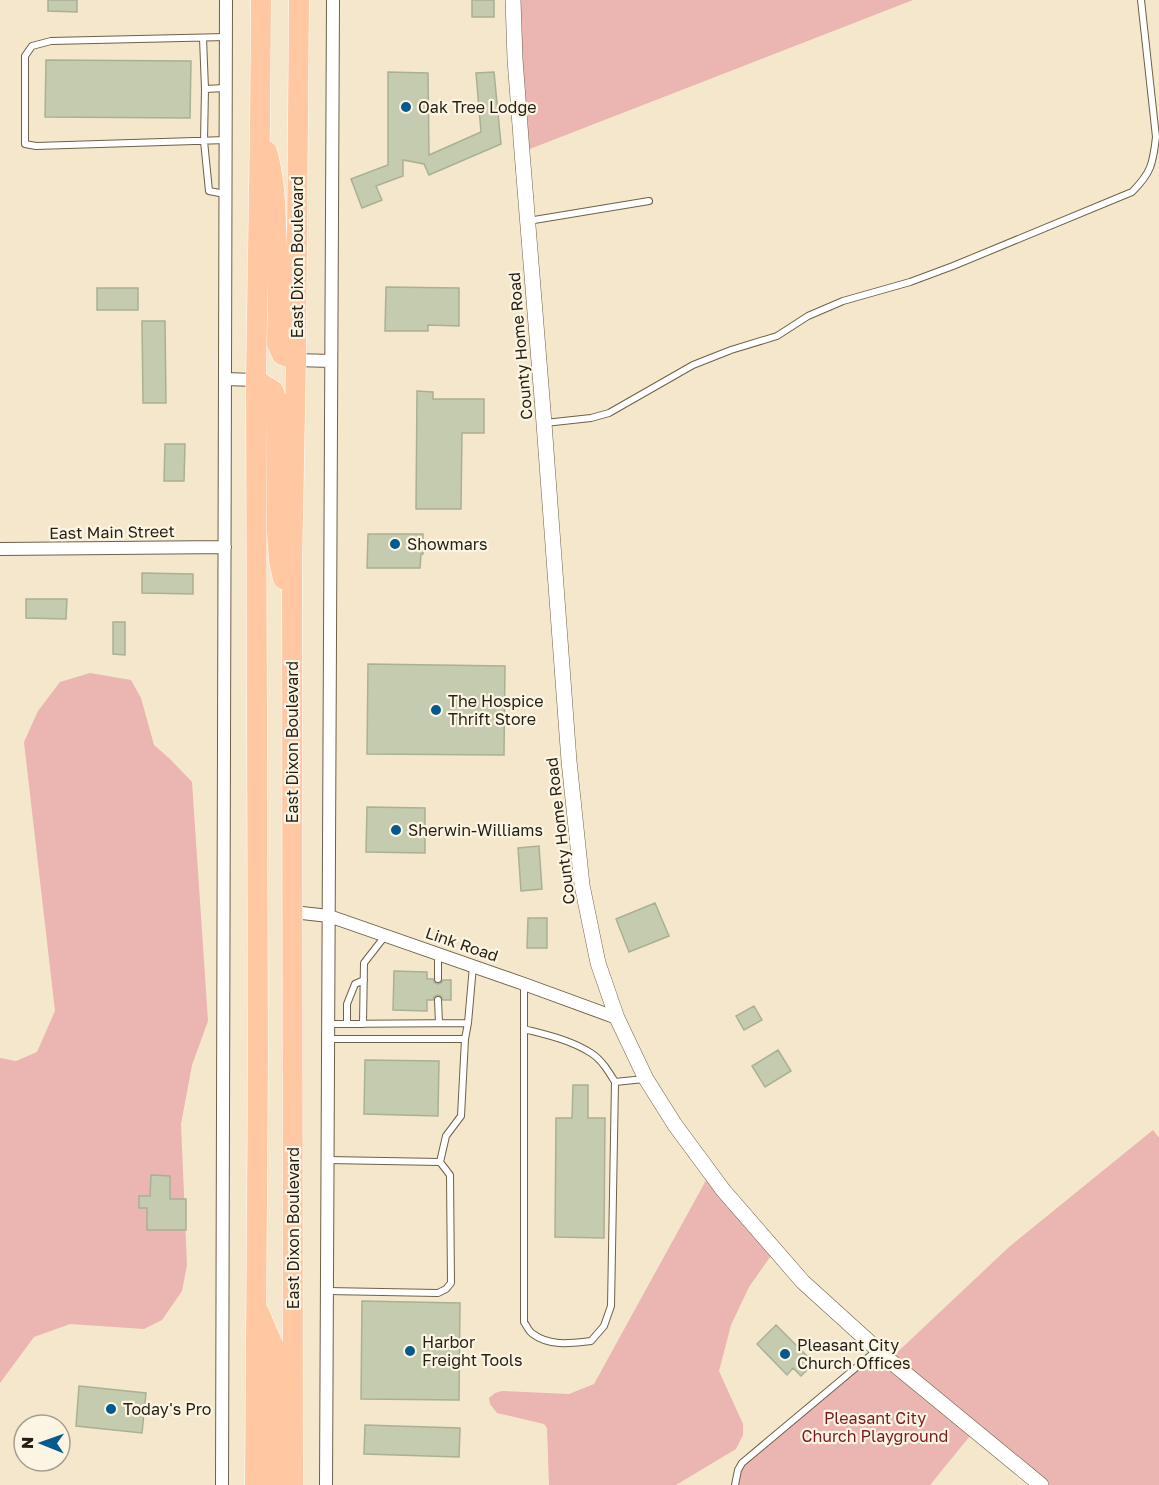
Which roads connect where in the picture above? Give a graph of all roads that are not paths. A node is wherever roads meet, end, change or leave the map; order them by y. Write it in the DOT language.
graph roads {
  1 [pos="226,0"];
  2 [pos="261,0"];
  3 [pos="299,0"];
  4 [pos="333,0"];
  5 [pos="513,0"];
  6 [pos="1141,0"];
  7 [pos="226,37"];
  8 [pos="203,38"];
  9 [pos="226,88"];
  10 [pos="205,89"];
  11 [pos="260,125"];
  12 [pos="226,140"];
  13 [pos="204,141"];
  14 [pos="225,194"];
  15 [pos="649,201"];
  16 [pos="527,222"];
  17 [pos="296,360"];
  18 [pos="331,362"];
  19 [pos="225,379"];
  20 [pos="256,380"];
  21 [pos="544,423"];
  22 [pos="225,547"];
  23 [pos="0,549"];
  24 [pos="292,604"];
  25 [pos="293,912"];
  26 [pos="329,916"];
  27 [pos="386,936"];
  28 [pos="438,953"];
  29 [pos="473,966"];
  30 [pos="364,980"];
  31 [pos="438,980"];
  32 [pos="524,984"];
  33 [pos="438,1000"];
  34 [pos="617,1018"];
  35 [pos="438,1023"];
  36 [pos="468,1023"];
  37 [pos="328,1024"];
  38 [pos="347,1024"];
  39 [pos="363,1024"];
  40 [pos="524,1029"];
  41 [pos="328,1039"];
  42 [pos="465,1039"];
  43 [pos="646,1079"];
  44 [pos="615,1082"];
  45 [pos="328,1160"];
  46 [pos="440,1162"];
  47 [pos="327,1291"];
  48 [pos="256,1304"];
  49 [pos="877,1350"];
  50 [pos="222,1485"];
  51 [pos="255,1485"];
  52 [pos="274,1485"];
  53 [pos="293,1485"];
  54 [pos="326,1485"];
  55 [pos="735,1485"];
  56 [pos="1041,1485"];
  1 -- 7 [label="street"];
  2 -- 11 [label="highway"];
  3 -- 17 [label="highway, East Dixon Boulevard"];
  4 -- 18 [label="street, East Dixon Boulevard"];
  5 -- 16 [label="street, County Home Road"];
  6 -- 21 [label="lane"];
  7 -- 8 [label="lane"];
  7 -- 9 [label="street"];
  8 -- 10 [label="lane"];
  8 -- 13 [label="lane"];
  9 -- 10 [label="lane"];
  9 -- 12 [label="street"];
  10 -- 13 [label="lane"];
  11 -- 17 [label="highway"];
  11 -- 20 [label="highway"];
  12 -- 13 [label="lane"];
  12 -- 14 [label="street"];
  13 -- 14 [label="lane"];
  14 -- 19 [label="street"];
  15 -- 16 [label="lane"];
  16 -- 21 [label="street, County Home Road"];
  17 -- 18 [label="street"];
  17 -- 24 [label="highway, East Dixon Boulevard"];
  18 -- 26 [label="street, East Dixon Boulevard"];
  19 -- 20 [label="street"];
  19 -- 22 [label="street"];
  20 -- 24 [label="highway"];
  20 -- 48 [label="highway"];
  21 -- 34 [label="street, County Home Road"];
  22 -- 23 [label="street, East Main Street"];
  22 -- 50 [label="street"];
  24 -- 25 [label="highway, East Dixon Boulevard"];
  25 -- 26 [label="street, Link Road"];
  25 -- 53 [label="highway, East Dixon Boulevard"];
  26 -- 27 [label="street, Link Road"];
  26 -- 37 [label="street, East Dixon Boulevard"];
  27 -- 28 [label="street, Link Road"];
  27 -- 30 [label="lane"];
  28 -- 29 [label="street, Link Road"];
  28 -- 31 [label="lane"];
  29 -- 32 [label="street, Link Road"];
  29 -- 36 [label="lane"];
  30 -- 38 [label="lane"];
  30 -- 39 [label="lane"];
  32 -- 34 [label="street, Link Road"];
  32 -- 40 [label="lane"];
  33 -- 35 [label="lane"];
  34 -- 43 [label="street, County Home Road"];
  35 -- 36 [label="lane"];
  35 -- 39 [label="lane"];
  36 -- 42 [label="lane"];
  37 -- 38 [label="lane"];
  37 -- 41 [label="street, East Dixon Boulevard"];
  38 -- 39 [label="lane"];
  40 -- 44 [label="lane"];
  40 -- 44 [label="lane"];
  41 -- 42 [label="lane"];
  41 -- 45 [label="street, East Dixon Boulevard"];
  42 -- 46 [label="lane"];
  43 -- 44 [label="lane"];
  43 -- 49 [label="street, County Home Road"];
  45 -- 46 [label="lane"];
  45 -- 47 [label="street, East Dixon Boulevard"];
  46 -- 47 [label="lane"];
  47 -- 54 [label="street, East Dixon Boulevard"];
  48 -- 51 [label="highway"];
  48 -- 52 [label="highway"];
  49 -- 55 [label="lane"];
  49 -- 56 [label="street, County Home Road"];
}
